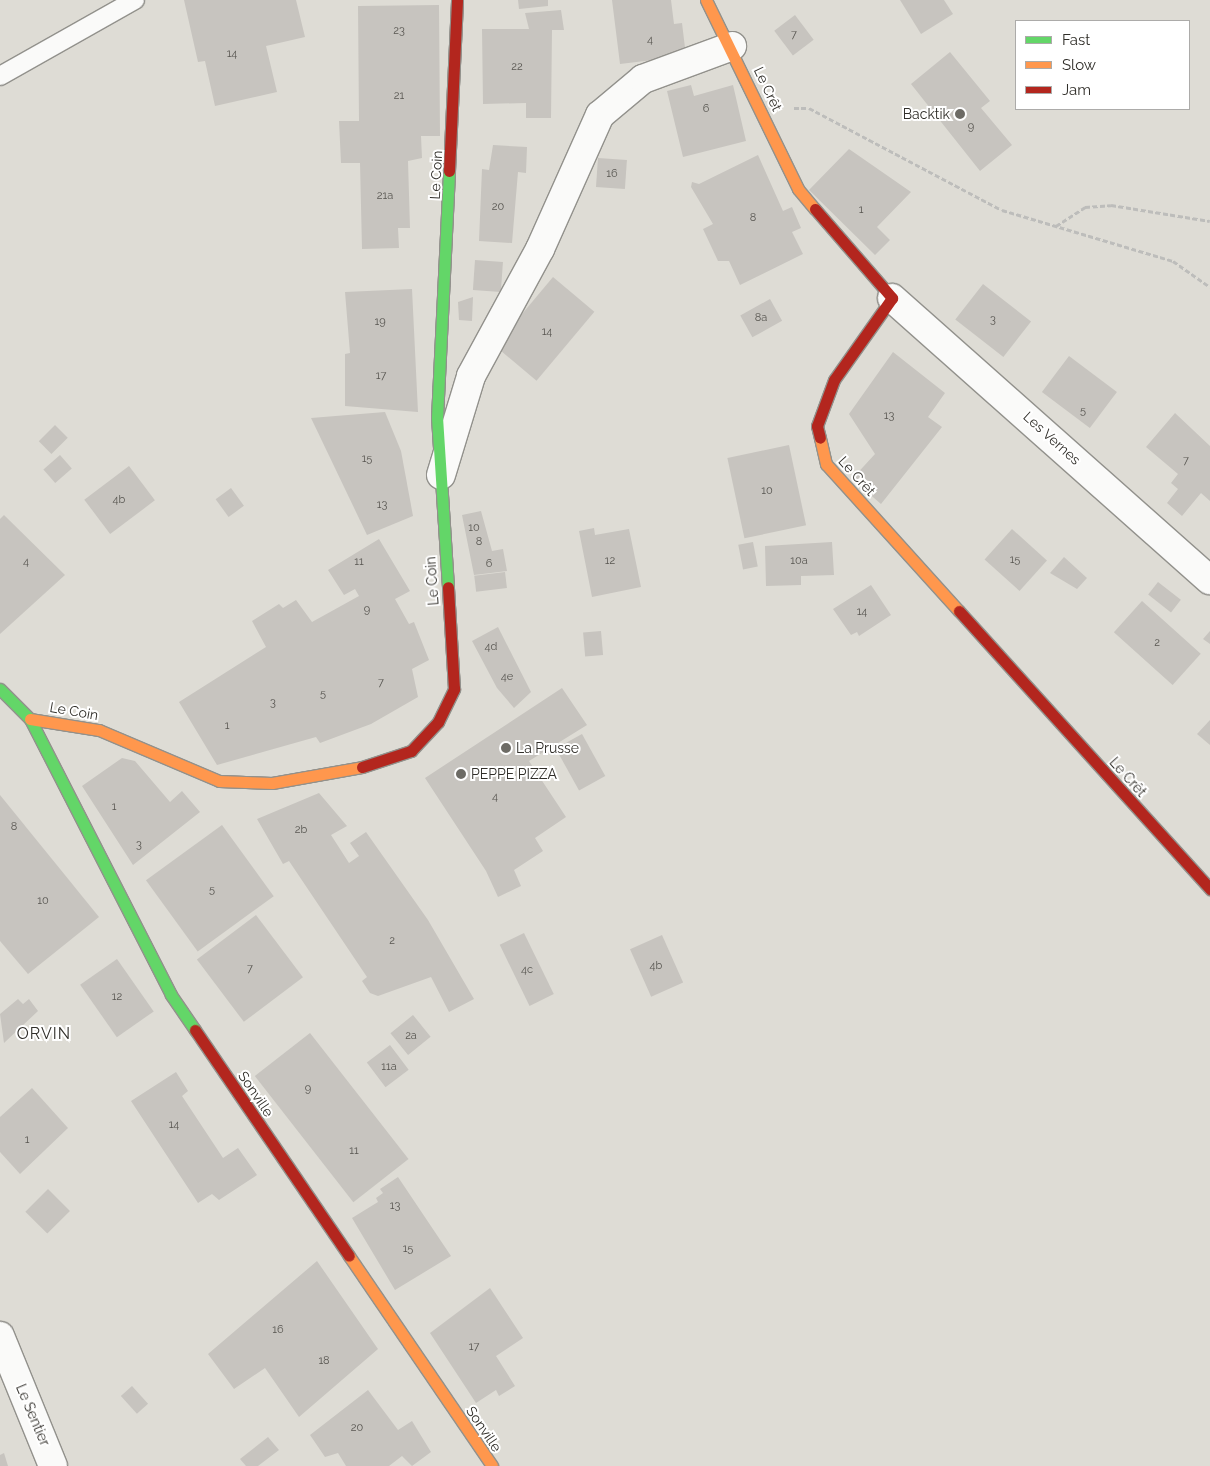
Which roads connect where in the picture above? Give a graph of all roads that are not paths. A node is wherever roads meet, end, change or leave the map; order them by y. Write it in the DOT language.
graph roads {
  1 [pos="136,0"];
  2 [pos="457,0"];
  3 [pos="706,0"];
  4 [pos="732,46"];
  5 [pos="0,76"];
  6 [pos="892,298"];
  7 [pos="438,482"];
  8 [pos="1210,580"];
  9 [pos="0,689"];
  10 [pos="30,719"];
  11 [pos="1210,888"];
  12 [pos="0,1336"];
  13 [pos="53,1466"];
  14 [pos="492,1466"];
  1 -- 5 [label="lane"];
  2 -- 7 [label="street, Le Coin"];
  3 -- 4 [label="street, Le Crêt"];
  4 -- 6 [label="street, Le Crêt"];
  4 -- 7 [label="street"];
  6 -- 8 [label="street, Les Vernes"];
  6 -- 11 [label="street, Le Crêt"];
  7 -- 10 [label="street, Le Coin"];
  9 -- 10 [label="street, Sonville"];
  10 -- 14 [label="street, Sonville"];
  12 -- 13 [label="street, Le Sentier"];
}
